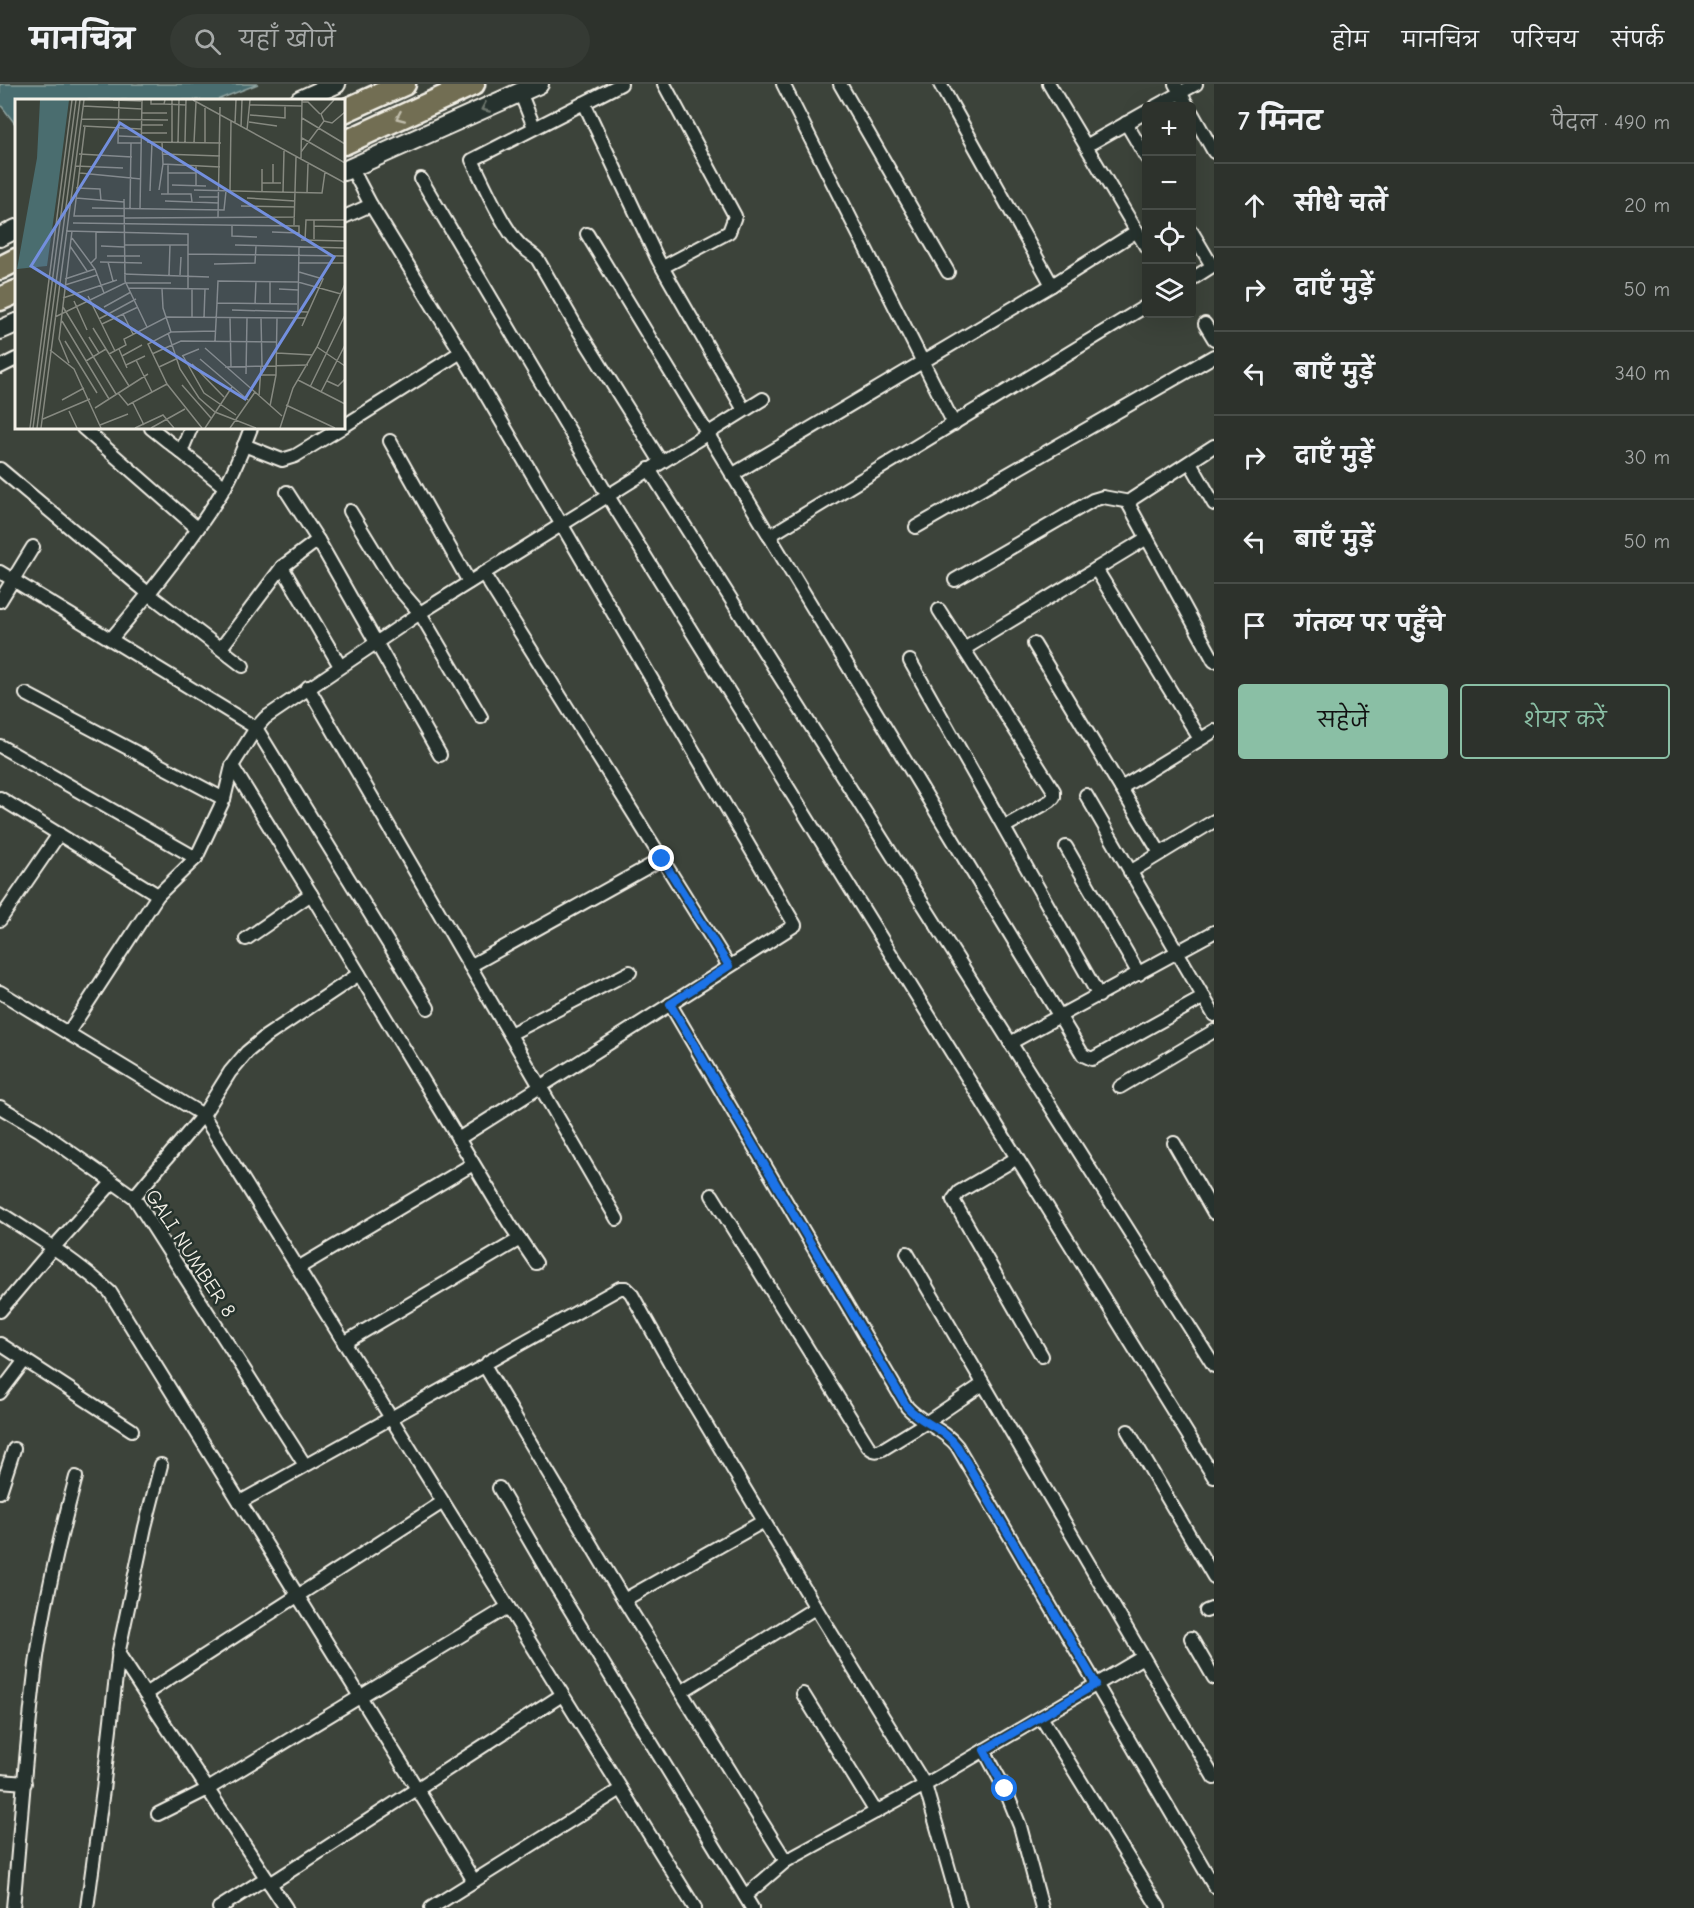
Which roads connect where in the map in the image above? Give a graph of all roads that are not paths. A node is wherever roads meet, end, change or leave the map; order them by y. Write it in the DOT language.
graph roads {
  1 [pos="336,84"];
  2 [pos="404,84"];
  3 [pos="473,84"];
  4 [pos="539,84"];
  5 [pos="621,84"];
  6 [pos="664,84"];
  7 [pos="783,84"];
  8 [pos="840,84"];
  9 [pos="940,84"];
  10 [pos="1049,84"];
  11 [pos="1196,84"];
  12 [pos="1178,89"];
  13 [pos="302,99"];
  14 [pos="523,99"];
  15 [pos="1161,102"];
  16 [pos="1186,102"];
  17 [pos="584,103"];
  18 [pos="345,111"];
  19 [pos="1142,114"];
  20 [pos="1196,122"];
  21 [pos="1126,123"];
  22 [pos="533,124"];
  23 [pos="345,143"];
  24 [pos="1086,146"];
  25 [pos="1214,153"];
  26 [pos="1145,156"];
  27 [pos="351,173"];
  28 [pos="421,179"];
  29 [pos="369,201"];
  30 [pos="345,216"];
  31 [pos="15,230"];
  32 [pos="1137,231"];
  33 [pos="586,234"];
  34 [pos="0,237"];
  35 [pos="1142,240"];
  36 [pos="1196,240"];
  37 [pos="15,260"];
  38 [pos="1213,266"];
  39 [pos="663,267"];
  40 [pos="0,268"];
  41 [pos="948,272"];
  42 [pos="1196,276"];
  43 [pos="1052,285"];
  44 [pos="15,292"];
  45 [pos="0,299"];
  46 [pos="1142,308"];
  47 [pos="15,323"];
  48 [pos="1205,324"];
  49 [pos="0,330"];
  50 [pos="1214,339"];
  51 [pos="461,352"];
  52 [pos="1214,356"];
  53 [pos="923,362"];
  54 [pos="763,399"];
  55 [pos="744,410"];
  56 [pos="954,423"];
  57 [pos="345,425"];
  58 [pos="84,429"];
  59 [pos="152,429"];
  60 [pos="191,429"];
  61 [pos="251,429"];
  62 [pos="339,429"];
  63 [pos="707,434"];
  64 [pos="390,441"];
  65 [pos="244,445"];
  66 [pos="1214,446"];
  67 [pos="181,452"];
  68 [pos="661,462"];
  69 [pos="1190,462"];
  70 [pos="650,469"];
  71 [pos="0,470"];
  72 [pos="732,475"];
  73 [pos="225,487"];
  74 [pos="286,492"];
  75 [pos="608,496"];
  76 [pos="1130,502"];
  77 [pos="1214,504"];
  78 [pos="350,512"];
  79 [pos="562,524"];
  80 [pos="916,527"];
  81 [pos="197,528"];
  82 [pos="769,536"];
  83 [pos="1147,538"];
  84 [pos="318,540"];
  85 [pos="33,547"];
  86 [pos="282,567"];
  87 [pos="1096,569"];
  88 [pos="0,572"];
  89 [pos="483,573"];
  90 [pos="14,580"];
  91 [pos="955,580"];
  92 [pos="469,582"];
  93 [pos="149,594"];
  94 [pos="0,601"];
  95 [pos="939,610"];
  96 [pos="420,613"];
  97 [pos="111,639"];
  98 [pos="375,643"];
  99 [pos="1034,644"];
  100 [pos="221,648"];
  101 [pos="964,649"];
  102 [pos="910,661"];
  103 [pos="1214,661"];
  104 [pos="243,666"];
  105 [pos="340,666"];
  106 [pos="308,687"];
  107 [pos="26,694"];
  108 [pos="481,717"];
  109 [pos="255,728"];
  110 [pos="1214,731"];
  111 [pos="1200,739"];
  112 [pos="0,746"];
  113 [pos="440,755"];
  114 [pos="232,766"];
  115 [pos="1121,788"];
  116 [pos="1086,795"];
  117 [pos="0,798"];
  118 [pos="224,799"];
  119 [pos="1214,821"];
  120 [pos="1004,827"];
  121 [pos="59,834"];
  122 [pos="1066,847"];
  123 [pos="1160,853"];
  124 [pos="196,858"];
  125 [pos="662,859"];
  126 [pos="1130,872"];
  127 [pos="311,894"];
  128 [pos="158,895"];
  129 [pos="0,920"];
  130 [pos="1214,932"];
  131 [pos="246,939"];
  132 [pos="1178,953"];
  133 [pos="470,966"];
  134 [pos="729,966"];
  135 [pos="630,972"];
  136 [pos="359,974"];
  137 [pos="1139,974"];
  138 [pos="0,992"];
  139 [pos="1100,996"];
  140 [pos="1204,997"];
  141 [pos="670,1004"];
  142 [pos="428,1008"];
  143 [pos="1214,1015"];
  144 [pos="1059,1017"];
  145 [pos="1214,1031"];
  146 [pos="68,1034"];
  147 [pos="510,1034"];
  148 [pos="1011,1043"];
  149 [pos="540,1086"];
  150 [pos="1120,1087"];
  151 [pos="0,1107"];
  152 [pos="203,1115"];
  153 [pos="458,1139"];
  154 [pos="1173,1143"];
  155 [pos="1017,1158"];
  156 [pos="473,1164"];
  157 [pos="112,1183"];
  158 [pos="712,1195"];
  159 [pos="134,1197"];
  160 [pos="0,1213"];
  161 [pos="1214,1213"];
  162 [pos="617,1220"];
  163 [pos="520,1239"];
  164 [pos="53,1248"];
  165 [pos="907,1253"];
  166 [pos="536,1263"];
  167 [pos="298,1268"];
  168 [pos="0,1311"];
  169 [pos="344,1343"];
  170 [pos="0,1344"];
  171 [pos="1042,1356"];
  172 [pos="25,1360"];
  173 [pos="486,1365"];
  174 [pos="1214,1366"];
  175 [pos="983,1384"];
  176 [pos="0,1393"];
  177 [pos="390,1418"];
  178 [pos="927,1422"];
  179 [pos="132,1430"];
  180 [pos="1128,1431"];
  181 [pos="14,1449"];
  182 [pos="161,1465"];
  183 [pos="305,1465"];
  184 [pos="76,1477"];
  185 [pos="1214,1477"];
  186 [pos="499,1488"];
  187 [pos="0,1492"];
  188 [pos="240,1502"];
  189 [pos="443,1502"];
  190 [pos="764,1521"];
  191 [pos="1214,1577"];
  192 [pos="298,1596"];
  193 [pos="624,1600"];
  194 [pos="508,1607"];
  195 [pos="815,1608"];
  196 [pos="1191,1638"];
  197 [pos="118,1653"];
  198 [pos="1143,1657"];
  199 [pos="1212,1669"];
  200 [pos="1096,1684"];
  201 [pos="681,1692"];
  202 [pos="145,1694"];
  203 [pos="803,1694"];
  204 [pos="562,1695"];
  205 [pos="360,1696"];
  206 [pos="1041,1717"];
  207 [pos="984,1750"];
  208 [pos="1214,1778"];
  209 [pos="0,1781"];
  210 [pos="25,1783"];
  211 [pos="925,1785"];
  212 [pos="208,1789"];
  213 [pos="417,1789"];
  214 [pos="621,1789"];
  215 [pos="876,1812"];
  216 [pos="158,1814"];
  217 [pos="786,1861"];
  218 [pos="268,1881"];
  219 [pos="474,1881"];
  220 [pos="1214,1886"];
  221 [pos="745,1896"];
  222 [pos="13,1908"];
  223 [pos="87,1908"];
  224 [pos="219,1908"];
  225 [pos="286,1908"];
  226 [pos="431,1908"];
  227 [pos="694,1908"];
  228 [pos="752,1908"];
  229 [pos="960,1908"];
  230 [pos="1042,1908"];
  231 [pos="1159,1908"];
  1 -- 13 [label="street"];
  2 -- 18 [label="highway"];
  3 -- 23 [label="highway, one-way"];
  4 -- 14 [label="street"];
  5 -- 17 [label="street"];
  6 -- 39 [label="street"];
  7 -- 53 [label="street"];
  8 -- 41 [label="street"];
  9 -- 43 [label="street"];
  10 -- 24 [label="street"];
  11 -- 12 [label="street"];
  12 -- 15 [label="street"];
  12 -- 16 [label="street"];
  14 -- 22 [label="street"];
  14 -- 27 [label="street, one-way"];
  17 -- 22 [label="street"];
  17 -- 39 [label="street"];
  19 -- 21 [label="street"];
  20 -- 25 [label="street"];
  21 -- 24 [label="street"];
  21 -- 26 [label="street"];
  22 -- 68 [label="street"];
  24 -- 32 [label="street"];
  27 -- 29 [label="street"];
  28 -- 75 [label="street"];
  29 -- 30 [label="street"];
  29 -- 51 [label="street"];
  31 -- 34 [label="street"];
  32 -- 35 [label="street"];
  32 -- 43 [label="street"];
  33 -- 63 [label="street"];
  36 -- 38 [label="street"];
  37 -- 40 [label="highway"];
  38 -- 42 [label="street"];
  39 -- 55 [label="street"];
  43 -- 53 [label="street"];
  44 -- 45 [label="highway"];
  46 -- 56 [label="street"];
  47 -- 49 [label="street"];
  48 -- 50 [label="street"];
  51 -- 57 [label="street"];
  51 -- 79 [label="street"];
  52 -- 80 [label="street"];
  53 -- 56 [label="street"];
  53 -- 72 [label="street"];
  54 -- 55 [label="street"];
  55 -- 63 [label="street"];
  56 -- 82 [label="street"];
  58 -- 81 [label="street"];
  59 -- 67 [label="street"];
  60 -- 67 [label="street"];
  61 -- 65 [label="street"];
  62 -- 65 [label="street"];
  63 -- 68 [label="street"];
  63 -- 72 [label="street"];
  64 -- 92 [label="street"];
  65 -- 73 [label="street"];
  66 -- 69 [label="street"];
  67 -- 73 [label="street"];
  68 -- 70 [label="street"];
  69 -- 76 [label="street"];
  69 -- 77 [label="street"];
  70 -- 75 [label="street"];
  70 -- 148 [label="street"];
  71 -- 93 [label="street"];
  72 -- 82 [label="street"];
  73 -- 81 [label="street"];
  74 -- 84 [label="street"];
  75 -- 79 [label="street"];
  75 -- 155 [label="street"];
  76 -- 83 [label="street"];
  76 -- 91 [label="street"];
  78 -- 96 [label="street"];
  79 -- 89 [label="street"];
  79 -- 134 [label="street"];
  81 -- 93 [label="street"];
  82 -- 144 [label="street"];
  83 -- 87 [label="street"];
  83 -- 103 [label="street"];
  84 -- 86 [label="street"];
  84 -- 98 [label="street"];
  85 -- 90 [label="street"];
  86 -- 100 [label="street"];
  86 -- 105 [label="street"];
  87 -- 101 [label="street"];
  87 -- 111 [label="street"];
  88 -- 90 [label="street"];
  89 -- 92 [label="street"];
  89 -- 125 [label="street"];
  90 -- 94 [label="street"];
  90 -- 97 [label="street"];
  92 -- 96 [label="street"];
  93 -- 97 [label="street"];
  93 -- 100 [label="street"];
  95 -- 101 [label="street"];
  96 -- 98 [label="street"];
  96 -- 108 [label="street"];
  97 -- 109 [label="street"];
  98 -- 105 [label="street"];
  98 -- 113 [label="street"];
  99 -- 115 [label="street"];
  100 -- 104 [label="street"];
  101 -- 120 [label="street"];
  102 -- 120 [label="street"];
  105 -- 106 [label="street"];
  106 -- 109 [label="street"];
  106 -- 133 [label="street"];
  107 -- 118 [label="street"];
  109 -- 114 [label="street"];
  109 -- 142 [label="street"];
  110 -- 111 [label="street"];
  111 -- 115 [label="street"];
  112 -- 124 [label="street"];
  114 -- 118 [label="street"];
  114 -- 127 [label="street"];
  115 -- 123 [label="street"];
  116 -- 126 [label="street"];
  117 -- 121 [label="street"];
  118 -- 124 [label="street"];
  119 -- 123 [label="street"];
  120 -- 139 [label="street"];
  121 -- 128 [label="street"];
  121 -- 129 [label="street"];
  122 -- 137 [label="street"];
  123 -- 126 [label="street"];
  124 -- 128 [label="street"];
  125 -- 133 [label="street"];
  125 -- 134 [label="street"];
  126 -- 132 [label="street"];
  127 -- 131 [label="street"];
  127 -- 136 [label="street"];
  128 -- 146 [label="street"];
  130 -- 132 [label="street"];
  132 -- 137 [label="street"];
  132 -- 140 [label="street"];
  133 -- 147 [label="street"];
  134 -- 141 [label="street"];
  135 -- 147 [label="street"];
  136 -- 152 [label="street"];
  136 -- 153 [label="street"];
  137 -- 139 [label="street"];
  138 -- 146 [label="street"];
  139 -- 144 [label="street"];
  140 -- 143 [label="street"];
  140 -- 144 [label="street"];
  141 -- 149 [label="street"];
  141 -- 178 [label="street"];
  144 -- 148 [label="street"];
  145 -- 150 [label="street"];
  146 -- 152 [label="street"];
  147 -- 149 [label="street"];
  148 -- 174 [label="street"];
  149 -- 153 [label="street"];
  149 -- 162 [label="street"];
  151 -- 157 [label="street, GALI NUMBER 8"];
  152 -- 159 [label="street"];
  152 -- 167 [label="street"];
  153 -- 156 [label="street"];
  154 -- 161 [label="street"];
  155 -- 171 [label="street"];
  155 -- 185 [label="street"];
  156 -- 163 [label="street"];
  156 -- 167 [label="street"];
  157 -- 159 [label="street, GALI NUMBER 8"];
  157 -- 164 [label="street"];
  158 -- 178 [label="street"];
  159 -- 183 [label="street, GALI NUMBER 8"];
  160 -- 164 [label="street"];
  163 -- 166 [label="street"];
  163 -- 169 [label="street"];
  164 -- 168 [label="street"];
  164 -- 188 [label="street"];
  165 -- 175 [label="street"];
  167 -- 169 [label="street"];
  169 -- 177 [label="street"];
  170 -- 172 [label="street"];
  172 -- 176 [label="street"];
  172 -- 179 [label="street"];
  173 -- 177 [label="street"];
  173 -- 190 [label="street"];
  173 -- 193 [label="street"];
  175 -- 178 [label="street"];
  175 -- 198 [label="street"];
  177 -- 183 [label="street"];
  177 -- 189 [label="street"];
  178 -- 200 [label="street"];
  180 -- 191 [label="street"];
  181 -- 187 [label="street"];
  182 -- 197 [label="street"];
  183 -- 188 [label="street"];
  184 -- 210 [label="street"];
  186 -- 221 [label="street"];
  188 -- 192 [label="street"];
  189 -- 192 [label="street"];
  189 -- 194 [label="street"];
  190 -- 193 [label="street"];
  190 -- 195 [label="street"];
  192 -- 202 [label="street"];
  192 -- 205 [label="street"];
  193 -- 201 [label="street"];
  194 -- 204 [label="street"];
  194 -- 205 [label="street"];
  195 -- 201 [label="street"];
  195 -- 211 [label="street"];
  196 -- 199 [label="street"];
  197 -- 202 [label="street"];
  197 -- 223 [label="street"];
  198 -- 200 [label="street"];
  198 -- 208 [label="street"];
  200 -- 206 [label="street"];
  200 -- 220 [label="street"];
  201 -- 217 [label="street"];
  202 -- 212 [label="street"];
  203 -- 215 [label="street"];
  204 -- 213 [label="street"];
  204 -- 214 [label="street"];
  205 -- 212 [label="street"];
  205 -- 213 [label="street"];
  206 -- 207 [label="street"];
  206 -- 231 [label="street"];
  207 -- 211 [label="street"];
  207 -- 230 [label="street"];
  209 -- 210 [label="street"];
  210 -- 222 [label="street"];
  211 -- 215 [label="street"];
  211 -- 229 [label="street"];
  212 -- 216 [label="street"];
  212 -- 218 [label="street"];
  213 -- 218 [label="street"];
  213 -- 219 [label="street"];
  214 -- 219 [label="street"];
  214 -- 227 [label="street"];
  215 -- 217 [label="street"];
  217 -- 221 [label="street"];
  218 -- 224 [label="street"];
  218 -- 225 [label="street"];
  219 -- 226 [label="street"];
  221 -- 228 [label="street"];
}
